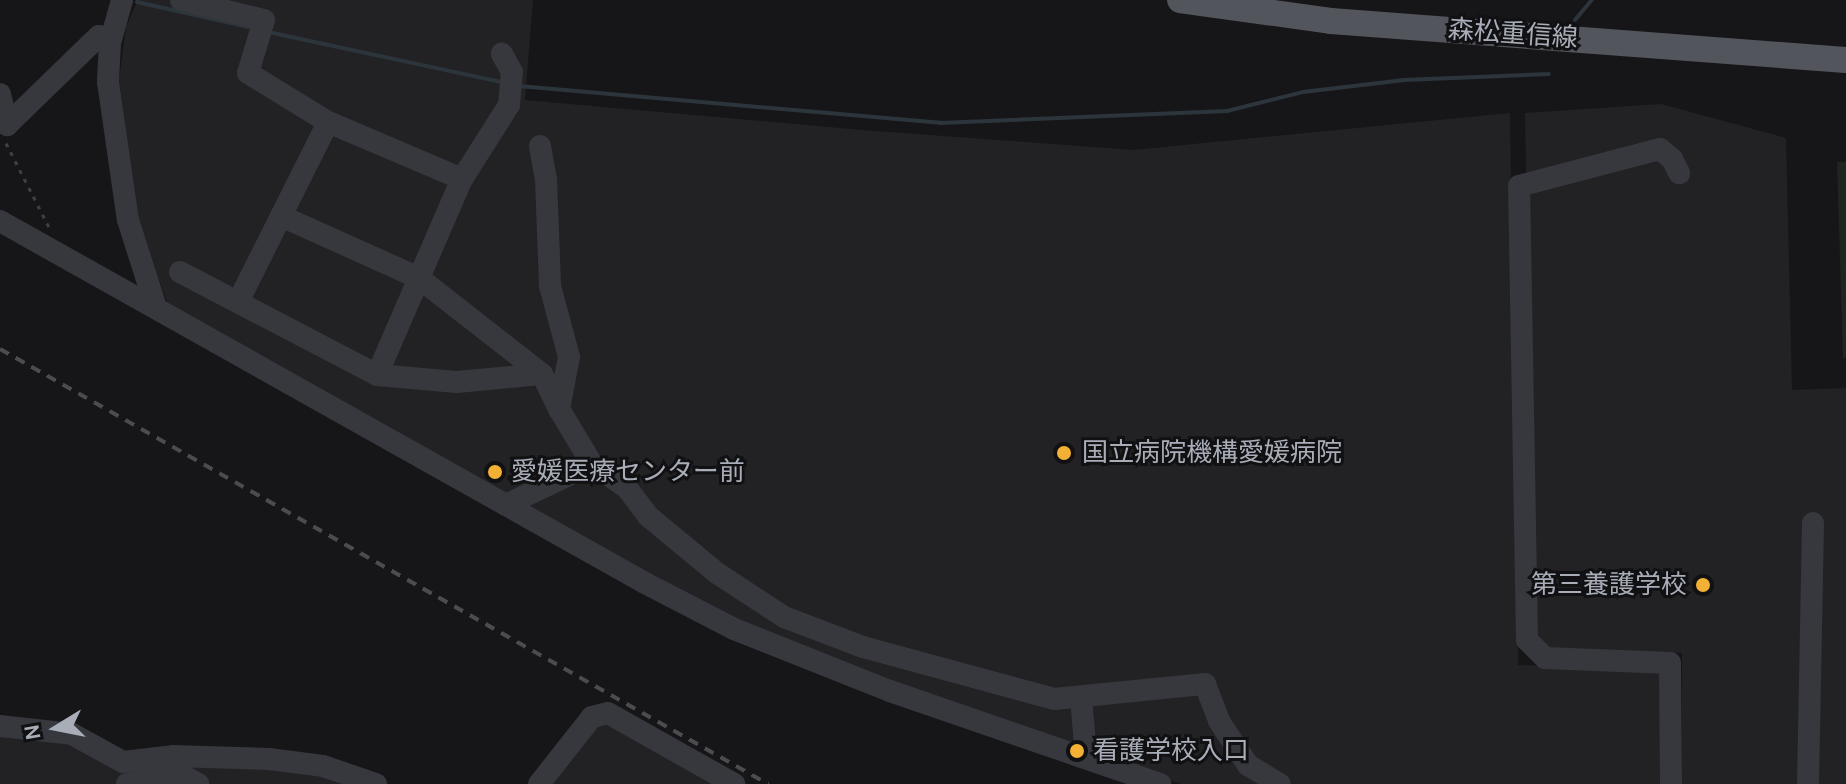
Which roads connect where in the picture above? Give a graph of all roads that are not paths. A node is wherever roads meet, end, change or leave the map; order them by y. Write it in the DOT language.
graph roads {
  1 [pos="122,0"];
  2 [pos="181,0"];
  3 [pos="1180,0"];
  4 [pos="110,43"];
  5 [pos="502,54"];
  6 [pos="1846,60"];
  7 [pos="0,94"];
  8 [pos="328,122"];
  9 [pos="540,146"];
  10 [pos="1679,173"];
  11 [pos="462,179"];
  12 [pos="281,216"];
  13 [pos="0,221"];
  14 [pos="180,272"];
  15 [pos="419,278"];
  16 [pos="239,300"];
  17 [pos="156,308"];
  18 [pos="542,374"];
  19 [pos="377,375"];
  20 [pos="559,409"];
  21 [pos="592,464"];
  22 [pos="506,505"];
  23 [pos="1813,523"];
  24 [pos="1081,697"];
  25 [pos="0,726"];
  26 [pos="1086,757"];
  27 [pos="127,784"];
  28 [pos="198,784"];
  29 [pos="376,784"];
  30 [pos="539,784"];
  31 [pos="734,784"];
  32 [pos="1160,784"];
  33 [pos="1280,784"];
  34 [pos="1671,784"];
  35 [pos="1808,784"];
  1 -- 4 [label="street"];
  2 -- 8 [label="street"];
  3 -- 6 [label="main road, 森松重信線"];
  4 -- 7 [label="street"];
  4 -- 17 [label="street"];
  5 -- 11 [label="street"];
  8 -- 11 [label="street"];
  8 -- 12 [label="street"];
  9 -- 20 [label="street"];
  10 -- 34 [label="street"];
  11 -- 15 [label="street"];
  12 -- 15 [label="street"];
  12 -- 16 [label="street"];
  13 -- 17 [label="street"];
  14 -- 16 [label="street"];
  15 -- 18 [label="street"];
  15 -- 19 [label="street"];
  16 -- 19 [label="street"];
  17 -- 22 [label="street"];
  18 -- 19 [label="street"];
  18 -- 20 [label="street"];
  20 -- 21 [label="street"];
  21 -- 22 [label="street"];
  21 -- 24 [label="street"];
  22 -- 26 [label="street"];
  23 -- 35 [label="street"];
  24 -- 26 [label="street"];
  24 -- 33 [label="street"];
  25 -- 29 [label="street"];
  26 -- 32 [label="street"];
  27 -- 28 [label="street"];
  30 -- 31 [label="street"];
}
